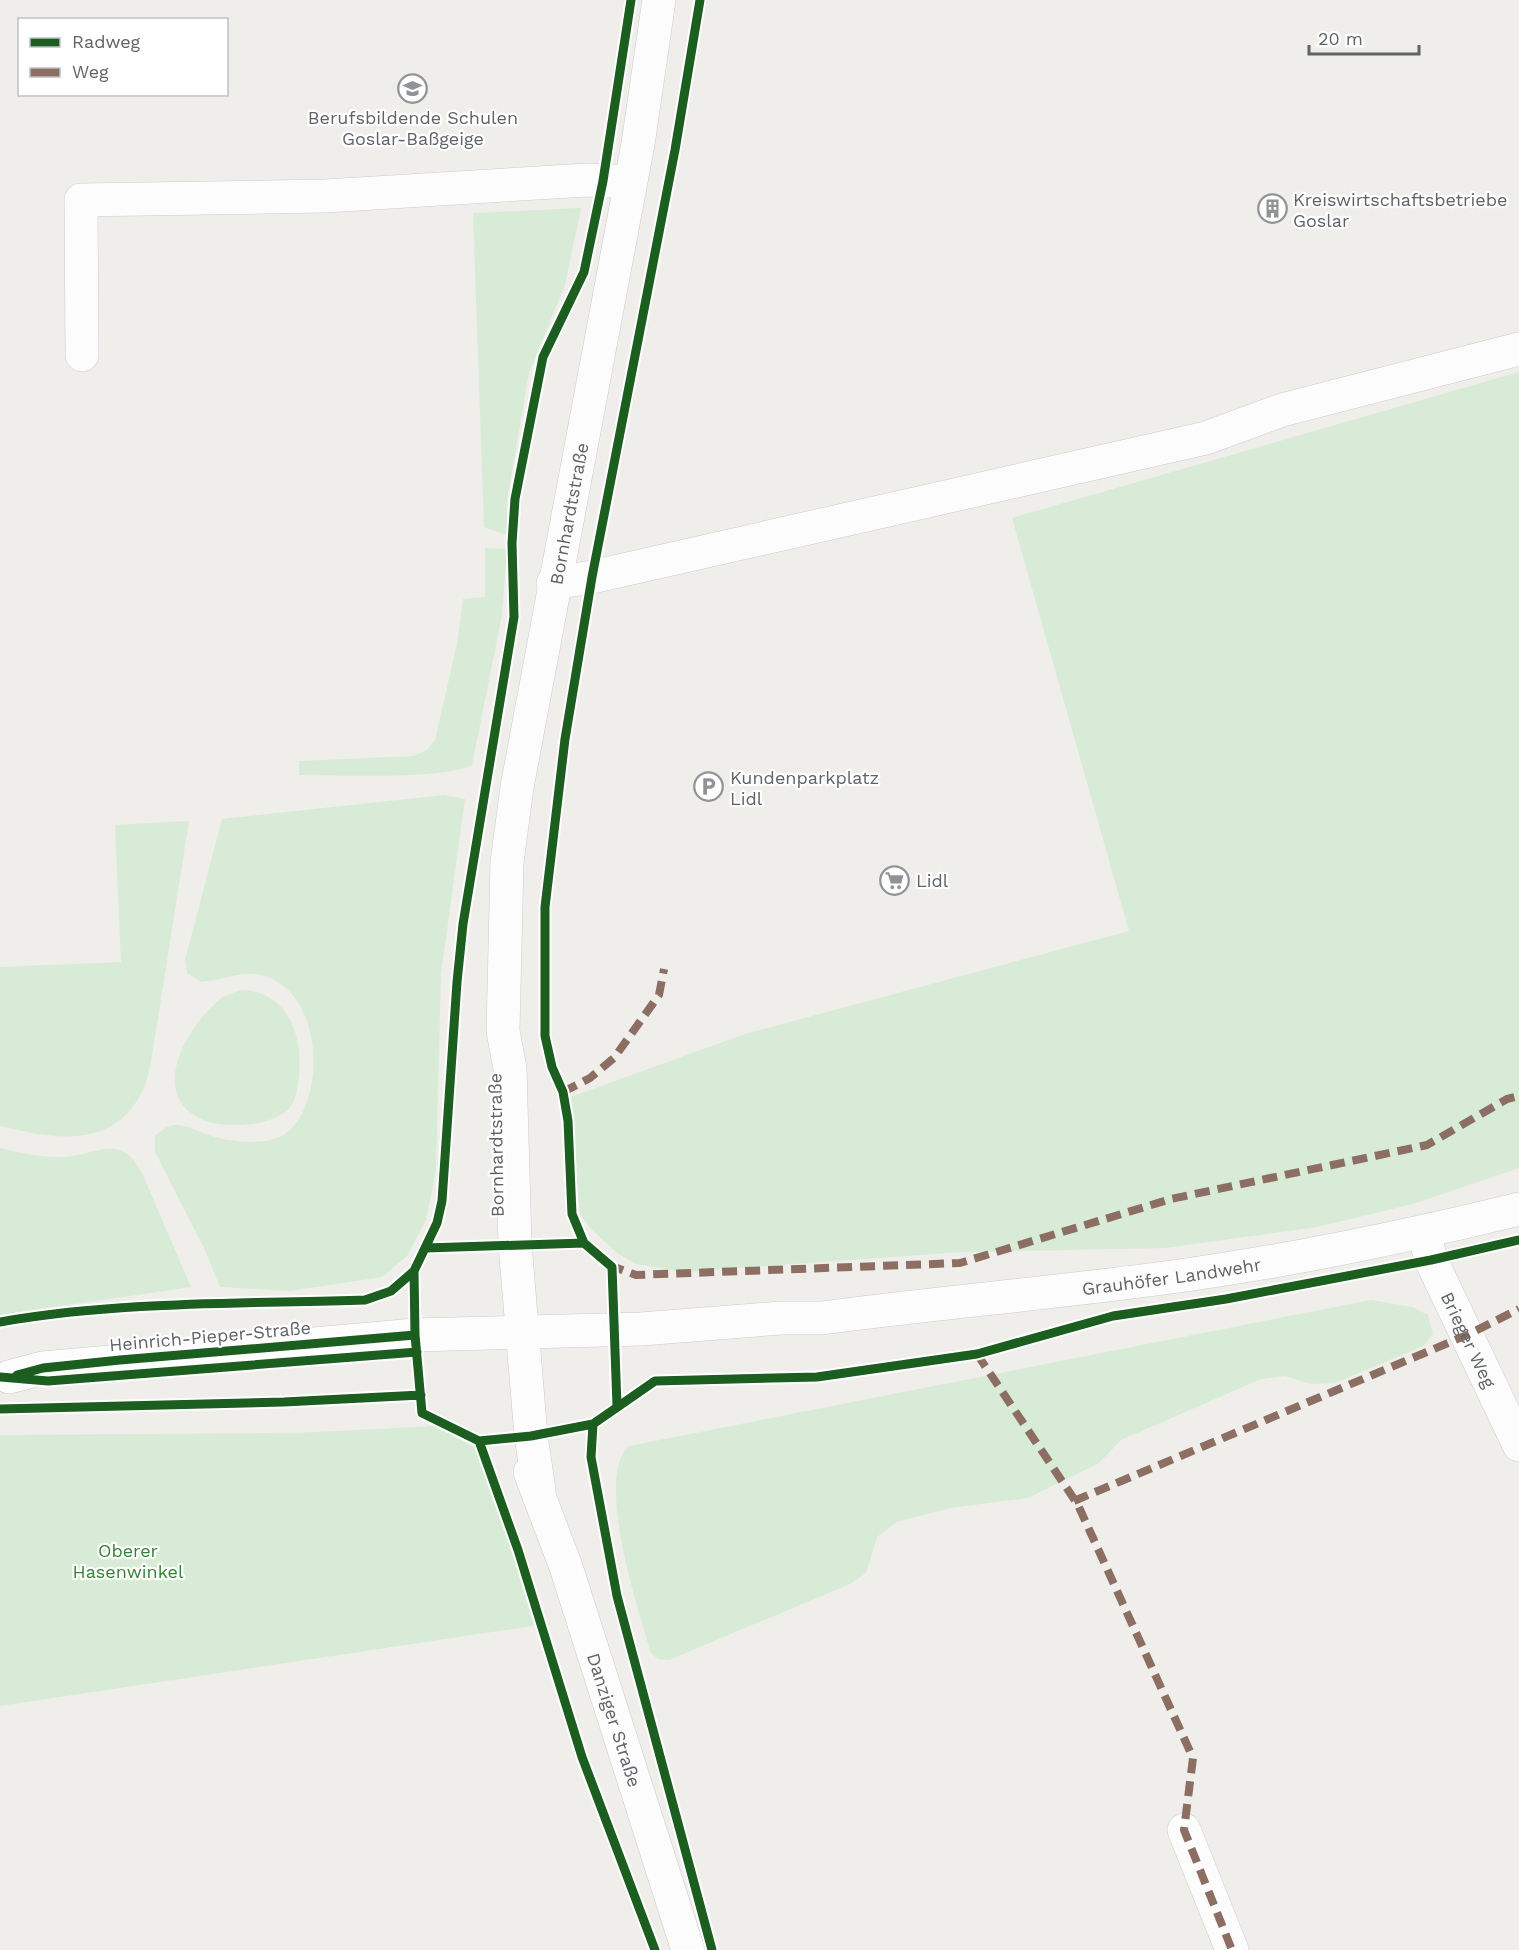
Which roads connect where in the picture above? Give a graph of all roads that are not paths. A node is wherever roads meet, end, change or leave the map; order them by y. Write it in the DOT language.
graph roads {
  1 [pos="660,0"];
  2 [pos="630,182"];
  3 [pos="1519,349"];
  4 [pos="82,355"];
  5 [pos="553,583"];
  6 [pos="1519,1209"];
  7 [pos="1424,1232"];
  8 [pos="516,1340"];
  9 [pos="4,1377"];
  10 [pos="1519,1445"];
  11 [pos="1184,1830"];
  12 [pos="688,1950"];
  13 [pos="1232,1950"];
  1 -- 2 [label="street, Bornhardtstraße"];
  2 -- 4 [label="street"];
  2 -- 5 [label="street, Bornhardtstraße"];
  3 -- 5 [label="street"];
  5 -- 8 [label="street, Bornhardtstraße"];
  6 -- 7 [label="street, Grauhöfer Landwehr"];
  7 -- 8 [label="street, Grauhöfer Landwehr"];
  7 -- 10 [label="street, Brieger Weg"];
  8 -- 9 [label="street, Heinrich-Pieper-Straße"];
  8 -- 12 [label="street, Danziger Straße"];
  11 -- 13 [label="street"];
}
